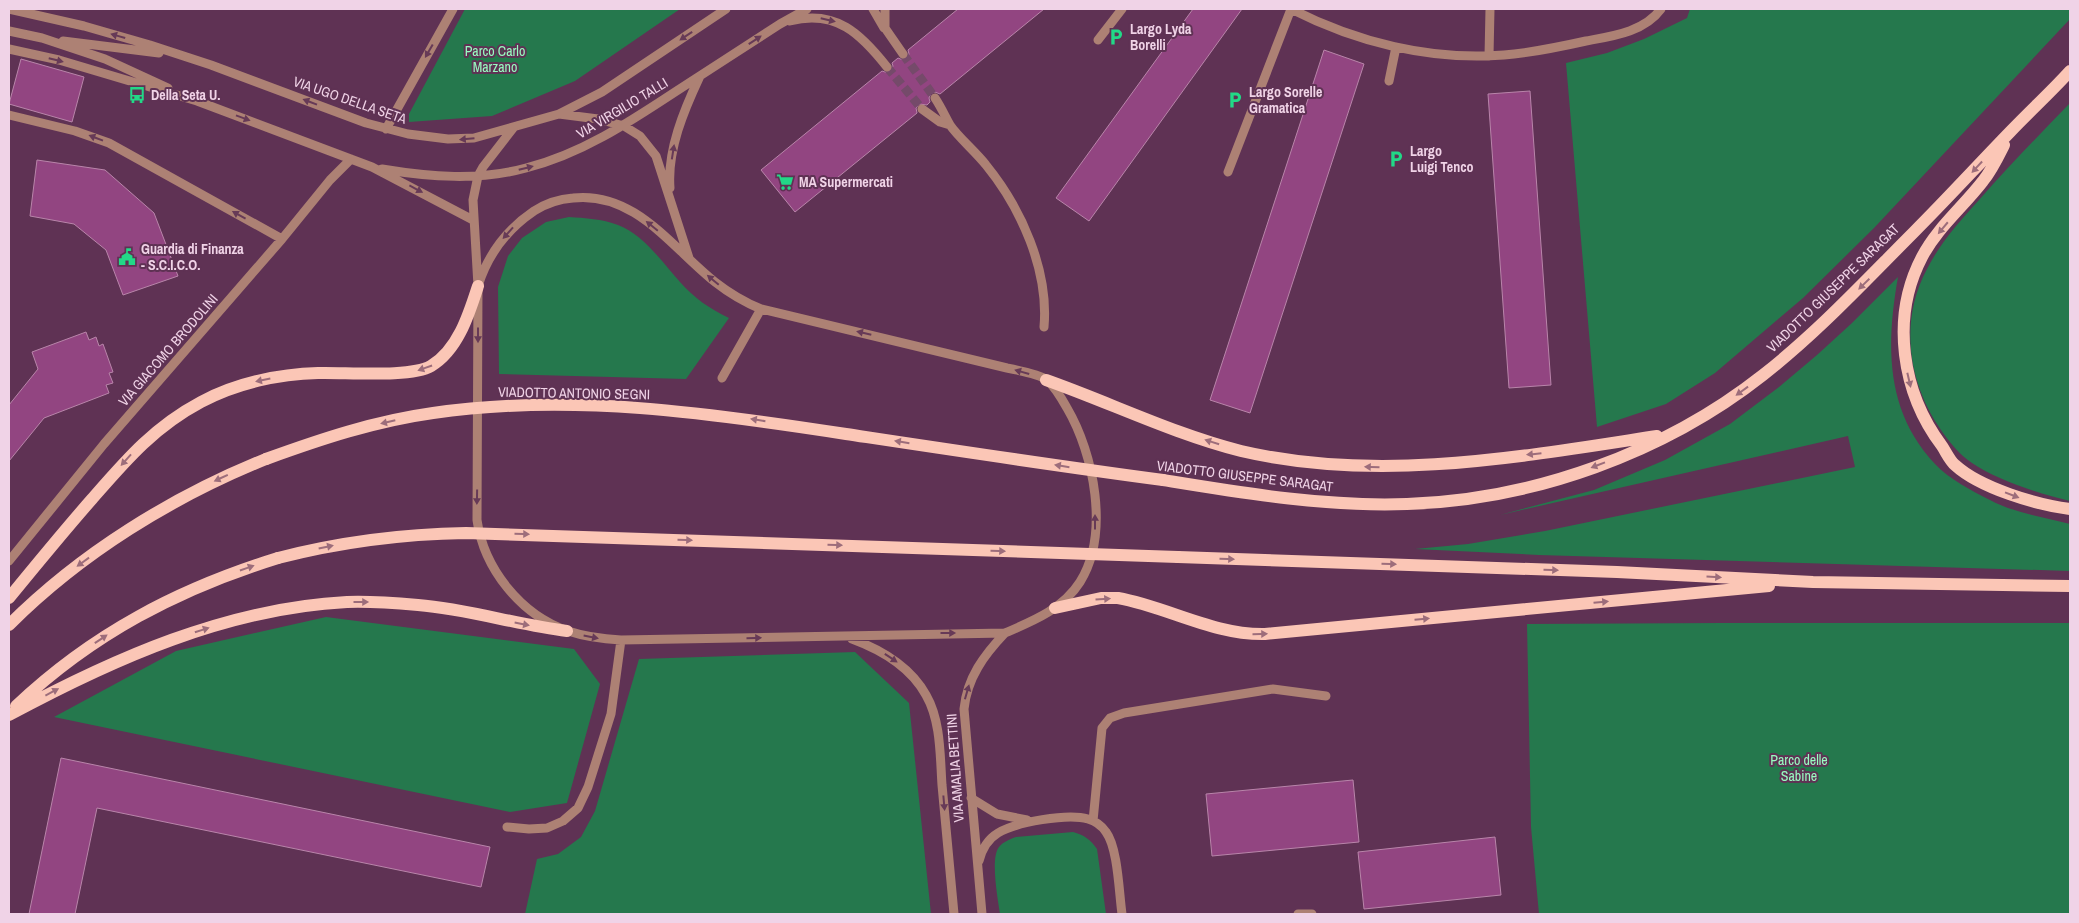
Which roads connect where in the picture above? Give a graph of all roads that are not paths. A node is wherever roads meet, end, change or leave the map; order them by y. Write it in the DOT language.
graph roads {
  1 [pos="9,9"];
  2 [pos="453,9"];
  3 [pos="726,9"];
  4 [pos="807,9"];
  5 [pos="873,9"];
  6 [pos="885,9"];
  7 [pos="1122,9"];
  8 [pos="1291,9"];
  9 [pos="1490,9"];
  10 [pos="1661,9"];
  11 [pos="780,24"];
  12 [pos="885,28"];
  13 [pos="9,31"];
  14 [pos="42,38"];
  15 [pos="1098,40"];
  16 [pos="1396,47"];
  17 [pos="9,51"];
  18 [pos="903,54"];
  19 [pos="182,56"];
  20 [pos="1489,56"];
  21 [pos="887,67"];
  22 [pos="2070,71"];
  23 [pos="700,76"];
  24 [pos="1389,81"];
  25 [pos="935,98"];
  26 [pos="198,101"];
  27 [pos="922,109"];
  28 [pos="559,114"];
  29 [pos="9,115"];
  30 [pos="950,125"];
  31 [pos="624,126"];
  32 [pos="514,127"];
  33 [pos="386,129"];
  34 [pos="2010,131"];
  35 [pos="351,159"];
  36 [pos="372,167"];
  37 [pos="1228,172"];
  38 [pos="478,176"];
  39 [pos="670,201"];
  40 [pos="473,220"];
  41 [pos="282,239"];
  42 [pos="689,258"];
  43 [pos="478,286"];
  44 [pos="761,309"];
  45 [pos="1044,327"];
  46 [pos="722,378"];
  47 [pos="1046,380"];
  48 [pos="806,428"];
  49 [pos="1669,434"];
  50 [pos="2070,509"];
  51 [pos="9,561"];
  52 [pos="1813,582"];
  53 [pos="2070,586"];
  54 [pos="9,598"];
  55 [pos="1055,608"];
  56 [pos="9,625"];
  57 [pos="567,631"];
  58 [pos="1005,632"];
  59 [pos="847,637"];
  60 [pos="621,640"];
  61 [pos="1326,696"];
  62 [pos="9,714"];
  63 [pos="971,798"];
  64 [pos="1030,821"];
  65 [pos="1093,821"];
  66 [pos="507,827"];
  67 [pos="977,865"];
  68 [pos="954,914"];
  69 [pos="982,914"];
  70 [pos="1122,914"];
  71 [pos="1298,914"];
  72 [pos="1312,914"];
  19 -- 1 [label="street, VIA UGO DELLA SETA, one-way"];
  2 -- 33 [label="street, one-way"];
  3 -- 28 [label="street, VIA VIRGILIO TALLI, one-way"];
  4 -- 11 [label="street, VIA VIRGILIO TALLI"];
  5 -- 12 [label="street"];
  6 -- 12 [label="street"];
  7 -- 15 [label="street"];
  8 -- 16 [label="street"];
  8 -- 37 [label="street"];
  9 -- 20 [label="street"];
  10 -- 20 [label="street"];
  11 -- 21 [label="street, one-way"];
  23 -- 11 [label="street, VIA VIRGILIO TALLI, one-way"];
  12 -- 18 [label="street"];
  13 -- 14 [label="street, VIA UGO DELLA SETA"];
  14 -- 19 [label="street, VIA UGO DELLA SETA"];
  14 -- 26 [label="street, VIA UGO DELLA SETA"];
  16 -- 20 [label="street"];
  16 -- 24 [label="street"];
  17 -- 26 [label="street, VIA UGO DELLA SETA, one-way"];
  33 -- 19 [label="street, VIA UGO DELLA SETA, one-way"];
  22 -- 34 [label="main road, VIADOTTO GIUSEPPE SARAGAT"];
  23 -- 31 [label="street, VIA VIRGILIO TALLI"];
  39 -- 23 [label="street, one-way"];
  25 -- 30 [label="street"];
  26 -- 35 [label="street, VIA UGO DELLA SETA, one-way"];
  27 -- 30 [label="street"];
  28 -- 31 [label="street"];
  28 -- 32 [label="street, VIA UGO DELLA SETA"];
  41 -- 29 [label="street, one-way"];
  30 -- 45 [label="street"];
  38 -- 31 [label="street, VIA VIRGILIO TALLI, one-way"];
  31 -- 39 [label="street"];
  32 -- 33 [label="street, VIA UGO DELLA SETA, one-way"];
  32 -- 38 [label="street"];
  34 -- 49 [label="main road, VIADOTTO GIUSEPPE SARAGAT, one-way"];
  34 -- 50 [label="main road, one-way"];
  35 -- 36 [label="street, VIA UGO DELLA SETA"];
  35 -- 41 [label="street, VIA GIACOMO BRODOLINI"];
  36 -- 38 [label="street, VIA VIRGILIO TALLI"];
  36 -- 40 [label="street, one-way"];
  38 -- 40 [label="street"];
  39 -- 42 [label="street"];
  40 -- 43 [label="street"];
  41 -- 51 [label="street, VIA GIACOMO BRODOLINI"];
  42 -- 43 [label="street, one-way"];
  44 -- 42 [label="street, one-way"];
  43 -- 54 [label="main road, one-way"];
  43 -- 57 [label="street, one-way"];
  44 -- 46 [label="street"];
  47 -- 44 [label="street, one-way"];
  49 -- 47 [label="main road, one-way"];
  55 -- 47 [label="street, one-way"];
  49 -- 48 [label="main road, VIADOTTO GIUSEPPE SARAGAT, one-way, bridge"];
  48 -- 56 [label="main road, VIADOTTO ANTONIO SEGNI, one-way, bridge"];
  52 -- 53 [label="main road"];
  55 -- 52 [label="main road, one-way"];
  62 -- 52 [label="main road, one-way, bridge"];
  55 -- 58 [label="street"];
  57 -- 60 [label="street, one-way"];
  62 -- 57 [label="main road, one-way"];
  59 -- 58 [label="street, one-way"];
  63 -- 58 [label="street, VIA AMALIA BETTINI, one-way"];
  60 -- 59 [label="street, one-way"];
  59 -- 68 [label="street, one-way"];
  60 -- 66 [label="street"];
  61 -- 65 [label="street"];
  63 -- 64 [label="street"];
  63 -- 67 [label="street, VIA AMALIA BETTINI"];
  64 -- 65 [label="street"];
  64 -- 67 [label="street"];
  65 -- 70 [label="street"];
  67 -- 69 [label="street, VIA AMALIA BETTINI"];
  71 -- 72 [label="street"];
}
